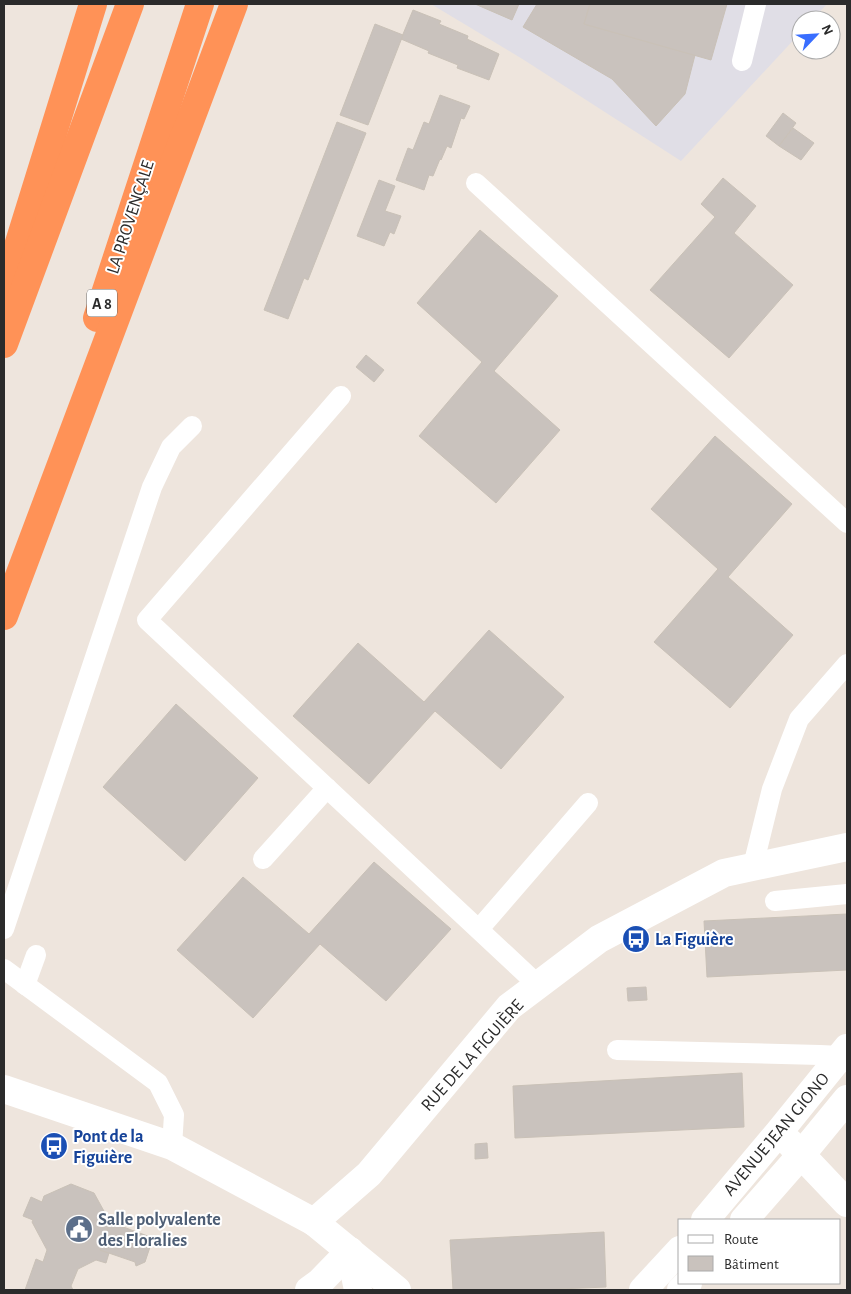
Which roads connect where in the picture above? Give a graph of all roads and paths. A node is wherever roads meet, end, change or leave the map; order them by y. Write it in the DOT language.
graph roads {
  1 [pos="93,4"];
  2 [pos="130,4"];
  3 [pos="200,4"];
  4 [pos="234,4"];
  5 [pos="756,4"];
  6 [pos="742,61"];
  7 [pos="476,183"];
  8 [pos="4,291"];
  9 [pos="4,344"];
  10 [pos="341,396"];
  11 [pos="192,426"];
  12 [pos="847,523"];
  13 [pos="4,602"];
  14 [pos="4,616"];
  15 [pos="847,664"];
  16 [pos="327,788"];
  17 [pos="588,803"];
  18 [pos="847,847"];
  19 [pos="263,859"];
  20 [pos="753,866"];
  21 [pos="847,894"];
  22 [pos="775,901"];
  23 [pos="4,929"];
  24 [pos="479,929"];
  25 [pos="36,955"];
  26 [pos="4,969"];
  27 [pos="25,984"];
  28 [pos="538,985"];
  29 [pos="617,1050"];
  30 [pos="845,1056"];
  31 [pos="4,1089"];
  32 [pos="847,1100"];
  33 [pos="779,1132"];
  34 [pos="172,1146"];
  35 [pos="801,1155"];
  36 [pos="847,1203"];
  37 [pos="706,1219"];
  38 [pos="745,1219"];
  39 [pos="314,1222"];
  40 [pos="350,1251"];
  41 [pos="678,1252"];
  42 [pos="309,1290"];
  43 [pos="358,1290"];
  44 [pos="397,1290"];
  45 [pos="643,1290"];
  1 -- 8 [label="highway"];
  2 -- 9 [label="highway"];
  3 -- 13 [label="highway, LA PROVENÇALE / A 8"];
  4 -- 14 [label="highway"];
  5 -- 6 [label="lane"];
  7 -- 12 [label="lane"];
  10 -- 16 [label="lane"];
  11 -- 23 [label="lane"];
  15 -- 20 [label="lane"];
  16 -- 19 [label="lane"];
  16 -- 24 [label="lane"];
  17 -- 24 [label="lane"];
  18 -- 20 [label="main road, RUE DE LA FIGUIÈRE"];
  20 -- 28 [label="main road, RUE DE LA FIGUIÈRE"];
  21 -- 22 [label="lane"];
  24 -- 28 [label="lane"];
  25 -- 27 [label="lane"];
  26 -- 27 [label="lane"];
  27 -- 34 [label="lane"];
  28 -- 39 [label="main road, RUE DE LA FIGUIÈRE"];
  29 -- 30 [label="lane"];
  30 -- 33 [label="main road, AVENUE JEAN GIONO"];
  31 -- 34 [label="main road"];
  32 -- 35 [label="main road, AVENUE JEAN GIONO"];
  33 -- 35 [label="main road"];
  33 -- 37 [label="main road, AVENUE JEAN GIONO"];
  34 -- 39 [label="main road"];
  35 -- 36 [label="main road"];
  35 -- 38 [label="main road, AVENUE JEAN GIONO"];
  39 -- 40 [label="main road"];
  40 -- 42 [label="main road"];
  40 -- 43 [label="main road"];
  40 -- 44 [label="main road"];
  41 -- 45 [label="main road"];
}
